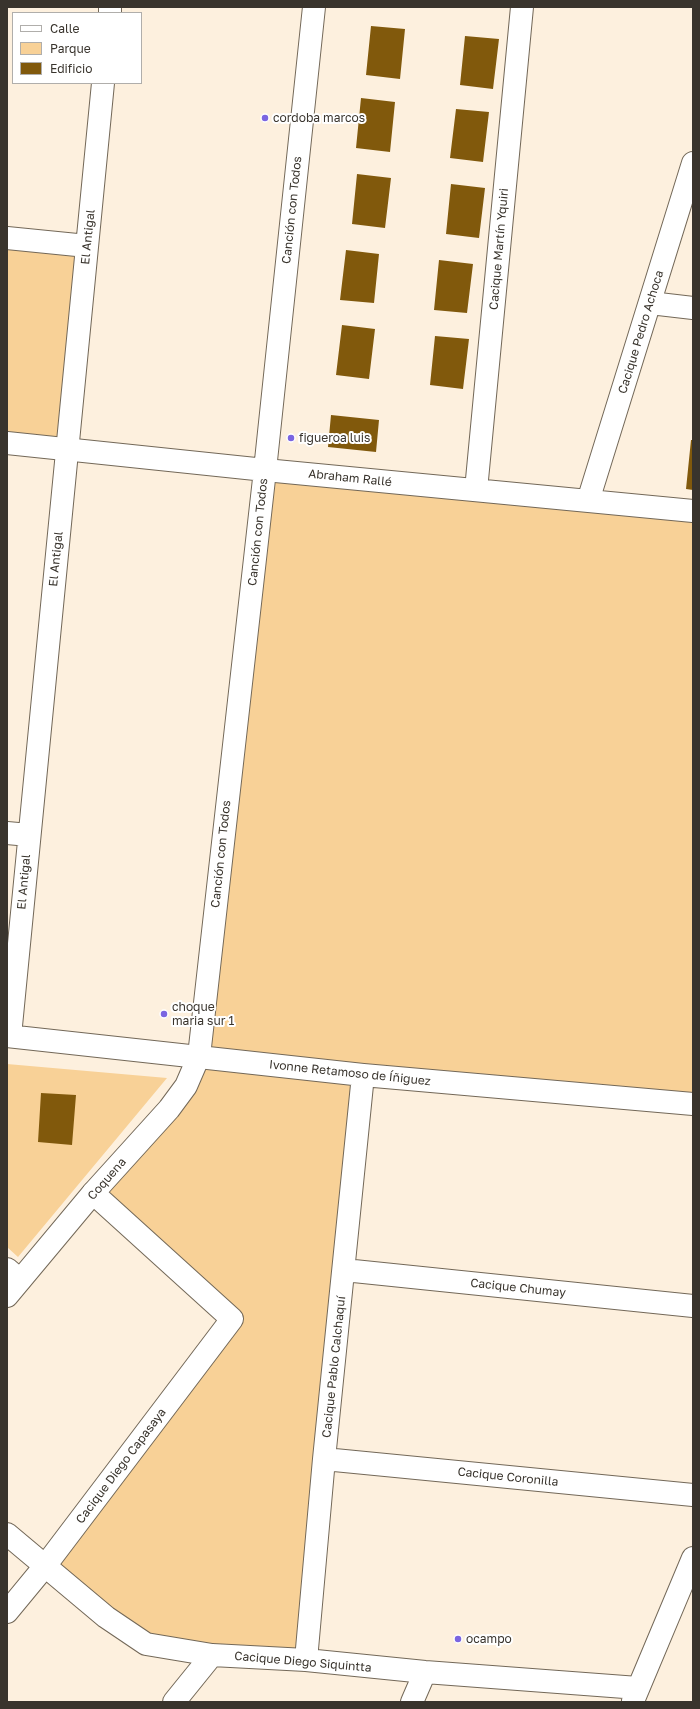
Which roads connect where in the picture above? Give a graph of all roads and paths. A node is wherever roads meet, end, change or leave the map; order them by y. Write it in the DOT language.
graph roads {
  1 [pos="314,7"];
  2 [pos="522,7"];
  3 [pos="103,84"];
  4 [pos="693,163"];
  5 [pos="7,238"];
  6 [pos="87,246"];
  7 [pos="650,303"];
  8 [pos="693,308"];
  9 [pos="7,443"];
  10 [pos="66,449"];
  11 [pos="265,470"];
  12 [pos="476,490"];
  13 [pos="588,501"];
  14 [pos="693,511"];
  15 [pos="7,833"];
  16 [pos="29,835"];
  17 [pos="8,1036"];
  18 [pos="199,1056"];
  19 [pos="363,1075"];
  20 [pos="693,1104"];
  21 [pos="93,1194"];
  22 [pos="344,1270"];
  23 [pos="11,1282"];
  24 [pos="693,1306"];
  25 [pos="324,1459"];
  26 [pos="693,1495"];
  27 [pos="7,1534"];
  28 [pos="693,1558"];
  29 [pos="46,1566"];
  30 [pos="7,1612"];
  31 [pos="212,1655"];
  32 [pos="306,1660"];
  33 [pos="425,1672"];
  34 [pos="635,1695"];
  35 [pos="174,1702"];
  36 [pos="412,1702"];
  1 -- 11 [label="street, Canción con Todos"];
  2 -- 12 [label="street, Cacique Martín Yquiri"];
  3 -- 6 [label="street, El Antigal"];
  4 -- 7 [label="street, Cacique Pedro Achoca"];
  5 -- 6 [label="street"];
  6 -- 10 [label="street, El Antigal"];
  7 -- 8 [label="street"];
  7 -- 13 [label="street, Cacique Pedro Achoca"];
  9 -- 10 [label="street, Abraham Rallé"];
  10 -- 11 [label="street, Abraham Rallé"];
  10 -- 16 [label="street, El Antigal"];
  11 -- 12 [label="street, Abraham Rallé"];
  11 -- 18 [label="street, Canción con Todos"];
  12 -- 13 [label="street, Abraham Rallé"];
  13 -- 14 [label="street, Abraham Rallé"];
  15 -- 16 [label="street"];
  16 -- 17 [label="street, El Antigal"];
  17 -- 18 [label="street, Ivonne Retamoso de Íñiguez"];
  18 -- 19 [label="street, Ivonne Retamoso de Íñiguez"];
  18 -- 21 [label="street, Coquena"];
  19 -- 20 [label="street, Ivonne Retamoso de Íñiguez"];
  19 -- 22 [label="street, Cacique Pablo Calchaquí"];
  21 -- 23 [label="street, Coquena"];
  21 -- 29 [label="street, Cacique Diego Capasaya"];
  22 -- 24 [label="street, Cacique Chumay"];
  22 -- 25 [label="street, Cacique Pablo Calchaquí"];
  25 -- 26 [label="street, Cacique Coronilla"];
  25 -- 32 [label="street, Cacique Pablo Calchaquí"];
  27 -- 29 [label="street, Cacique Diego Siquintta"];
  28 -- 34 [label="street"];
  29 -- 30 [label="street, Cacique Diego Capasaya"];
  29 -- 31 [label="street, Cacique Diego Siquintta"];
  31 -- 32 [label="street, Cacique Diego Siquintta"];
  31 -- 35 [label="street"];
  32 -- 33 [label="street, Cacique Diego Siquintta"];
  33 -- 34 [label="street, Cacique Diego Siquintta"];
  33 -- 36 [label="street"];
}
